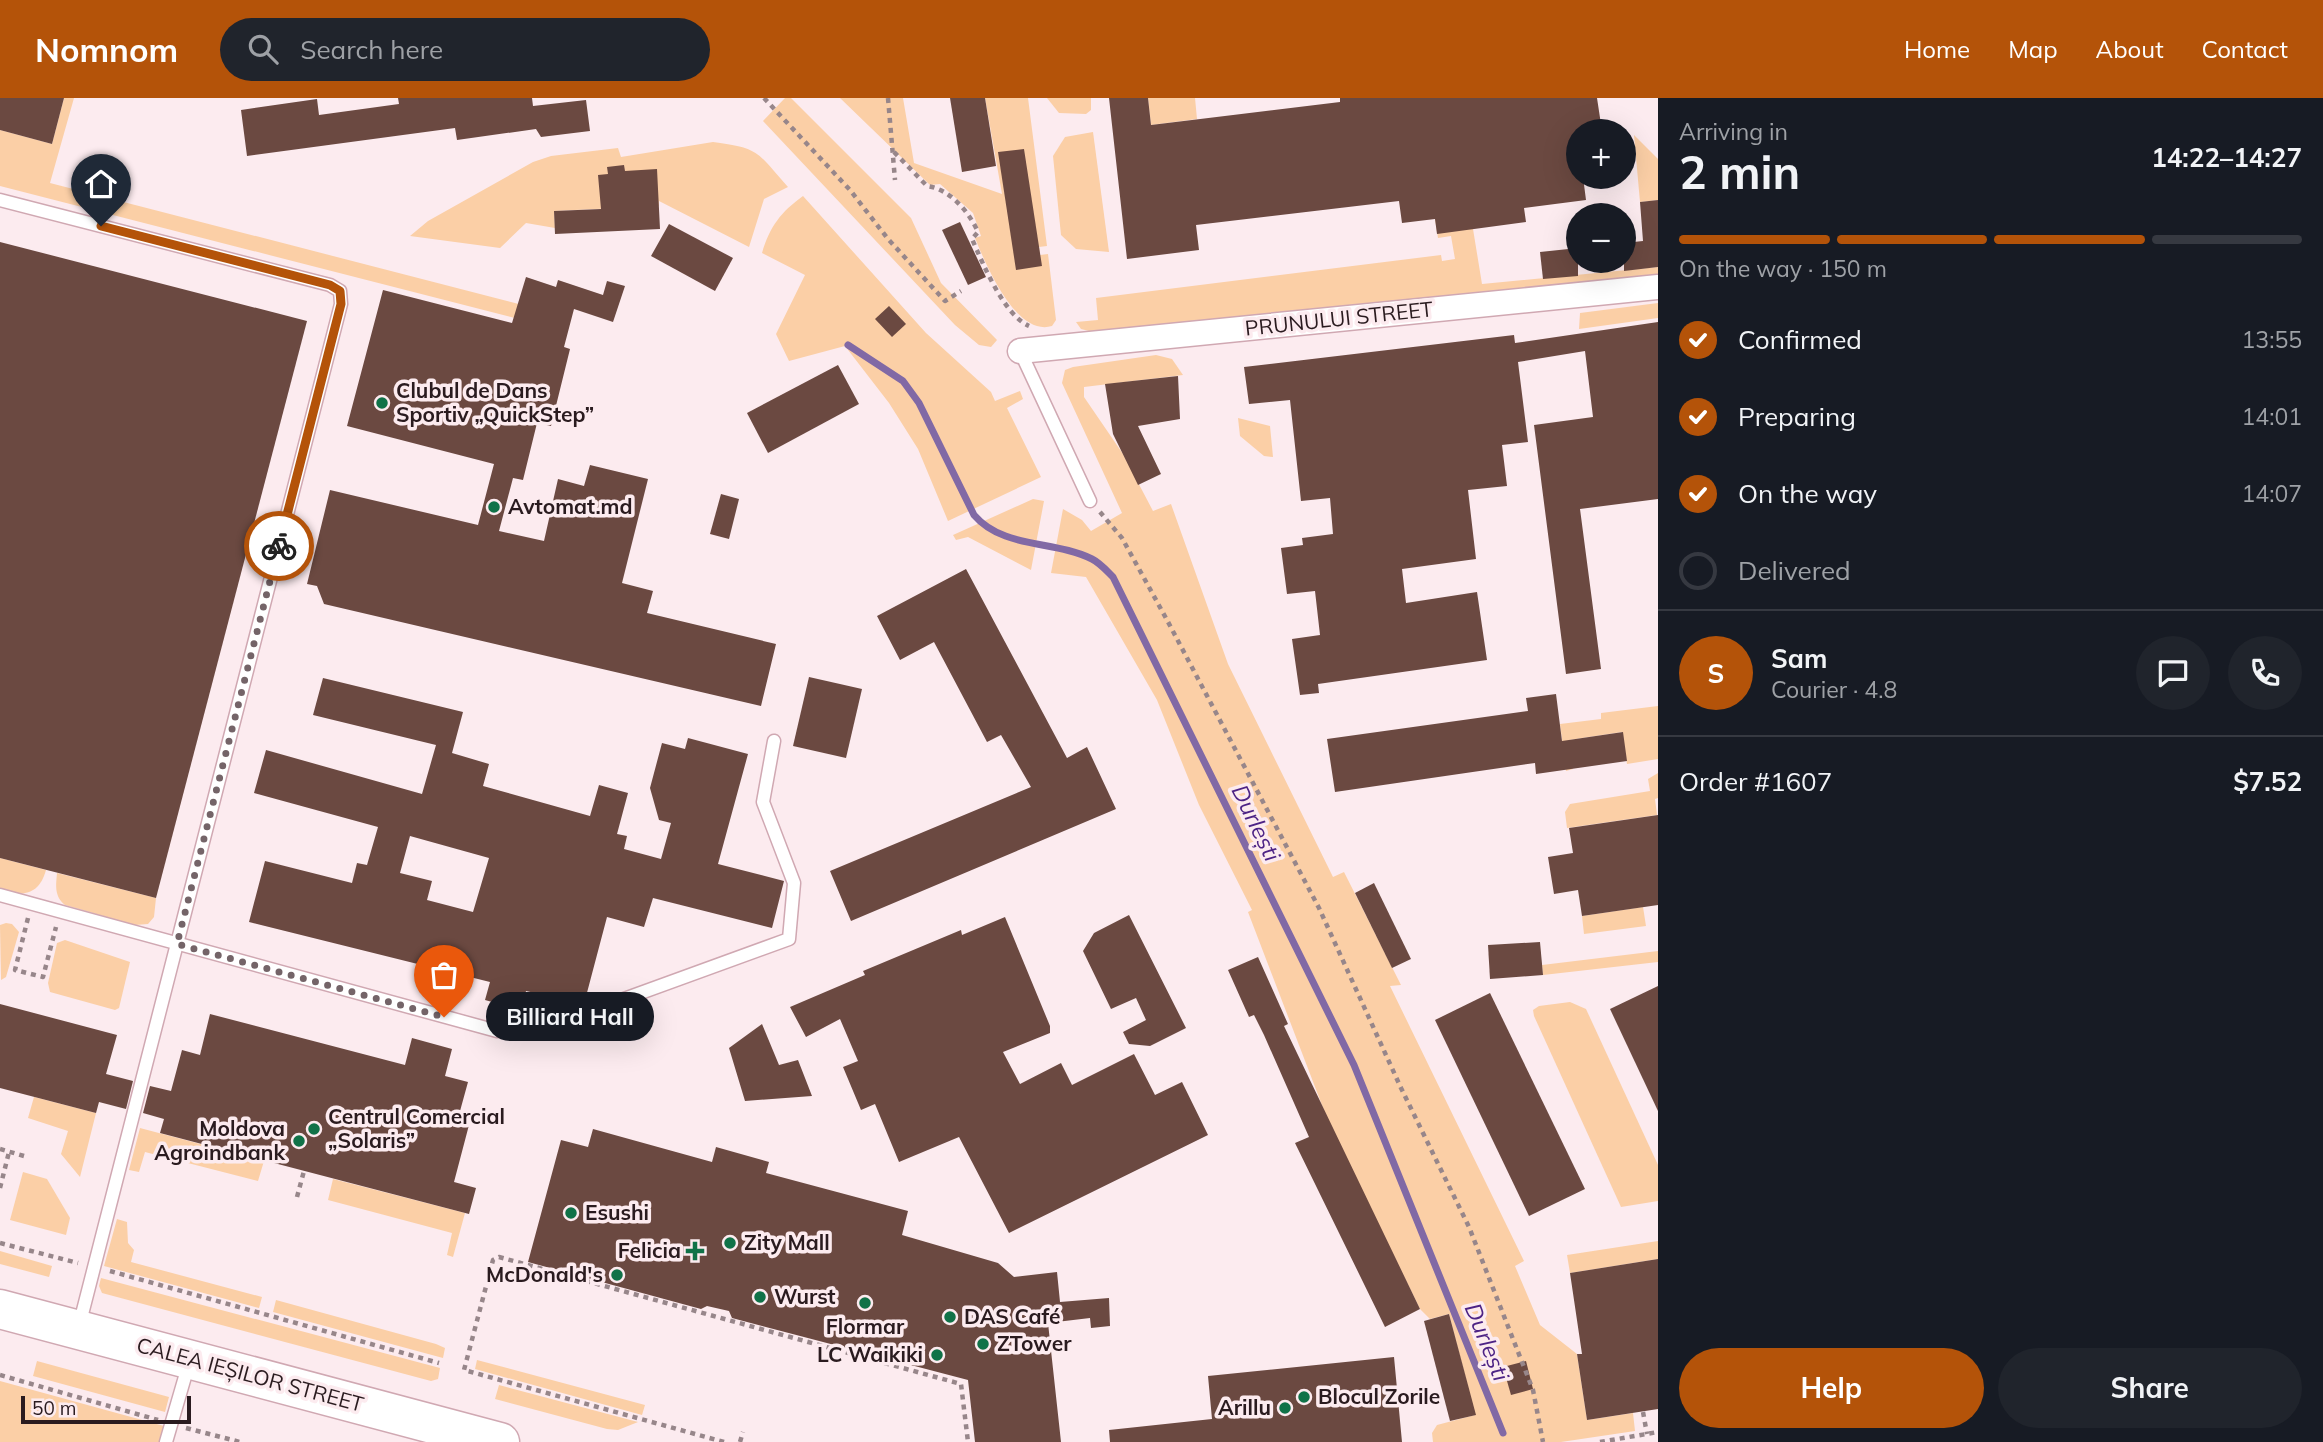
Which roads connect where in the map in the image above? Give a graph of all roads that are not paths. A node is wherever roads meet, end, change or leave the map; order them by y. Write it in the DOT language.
graph roads {
  1 [pos="0,200"];
  2 [pos="1658,287"];
  3 [pos="1020,351"];
  4 [pos="1090,501"];
  5 [pos="775,741"];
  6 [pos="0,895"];
  7 [pos="177,944"];
  8 [pos="0,1309"];
  9 [pos="78,1329"];
  10 [pos="190,1360"];
  11 [pos="166,1442"];
  12 [pos="500,1442"];
  1 -- 7 [label="lane"];
  2 -- 3 [label="street, PRUNULUI STREET"];
  3 -- 4 [label="lane"];
  5 -- 7 [label="lane"];
  6 -- 7 [label="lane"];
  7 -- 9 [label="lane"];
  8 -- 9 [label="main road, CALEA IEȘILOR STREET"];
  9 -- 10 [label="main road, CALEA IEȘILOR STREET"];
  10 -- 11 [label="lane"];
  10 -- 12 [label="main road, CALEA IEȘILOR STREET"];
}
